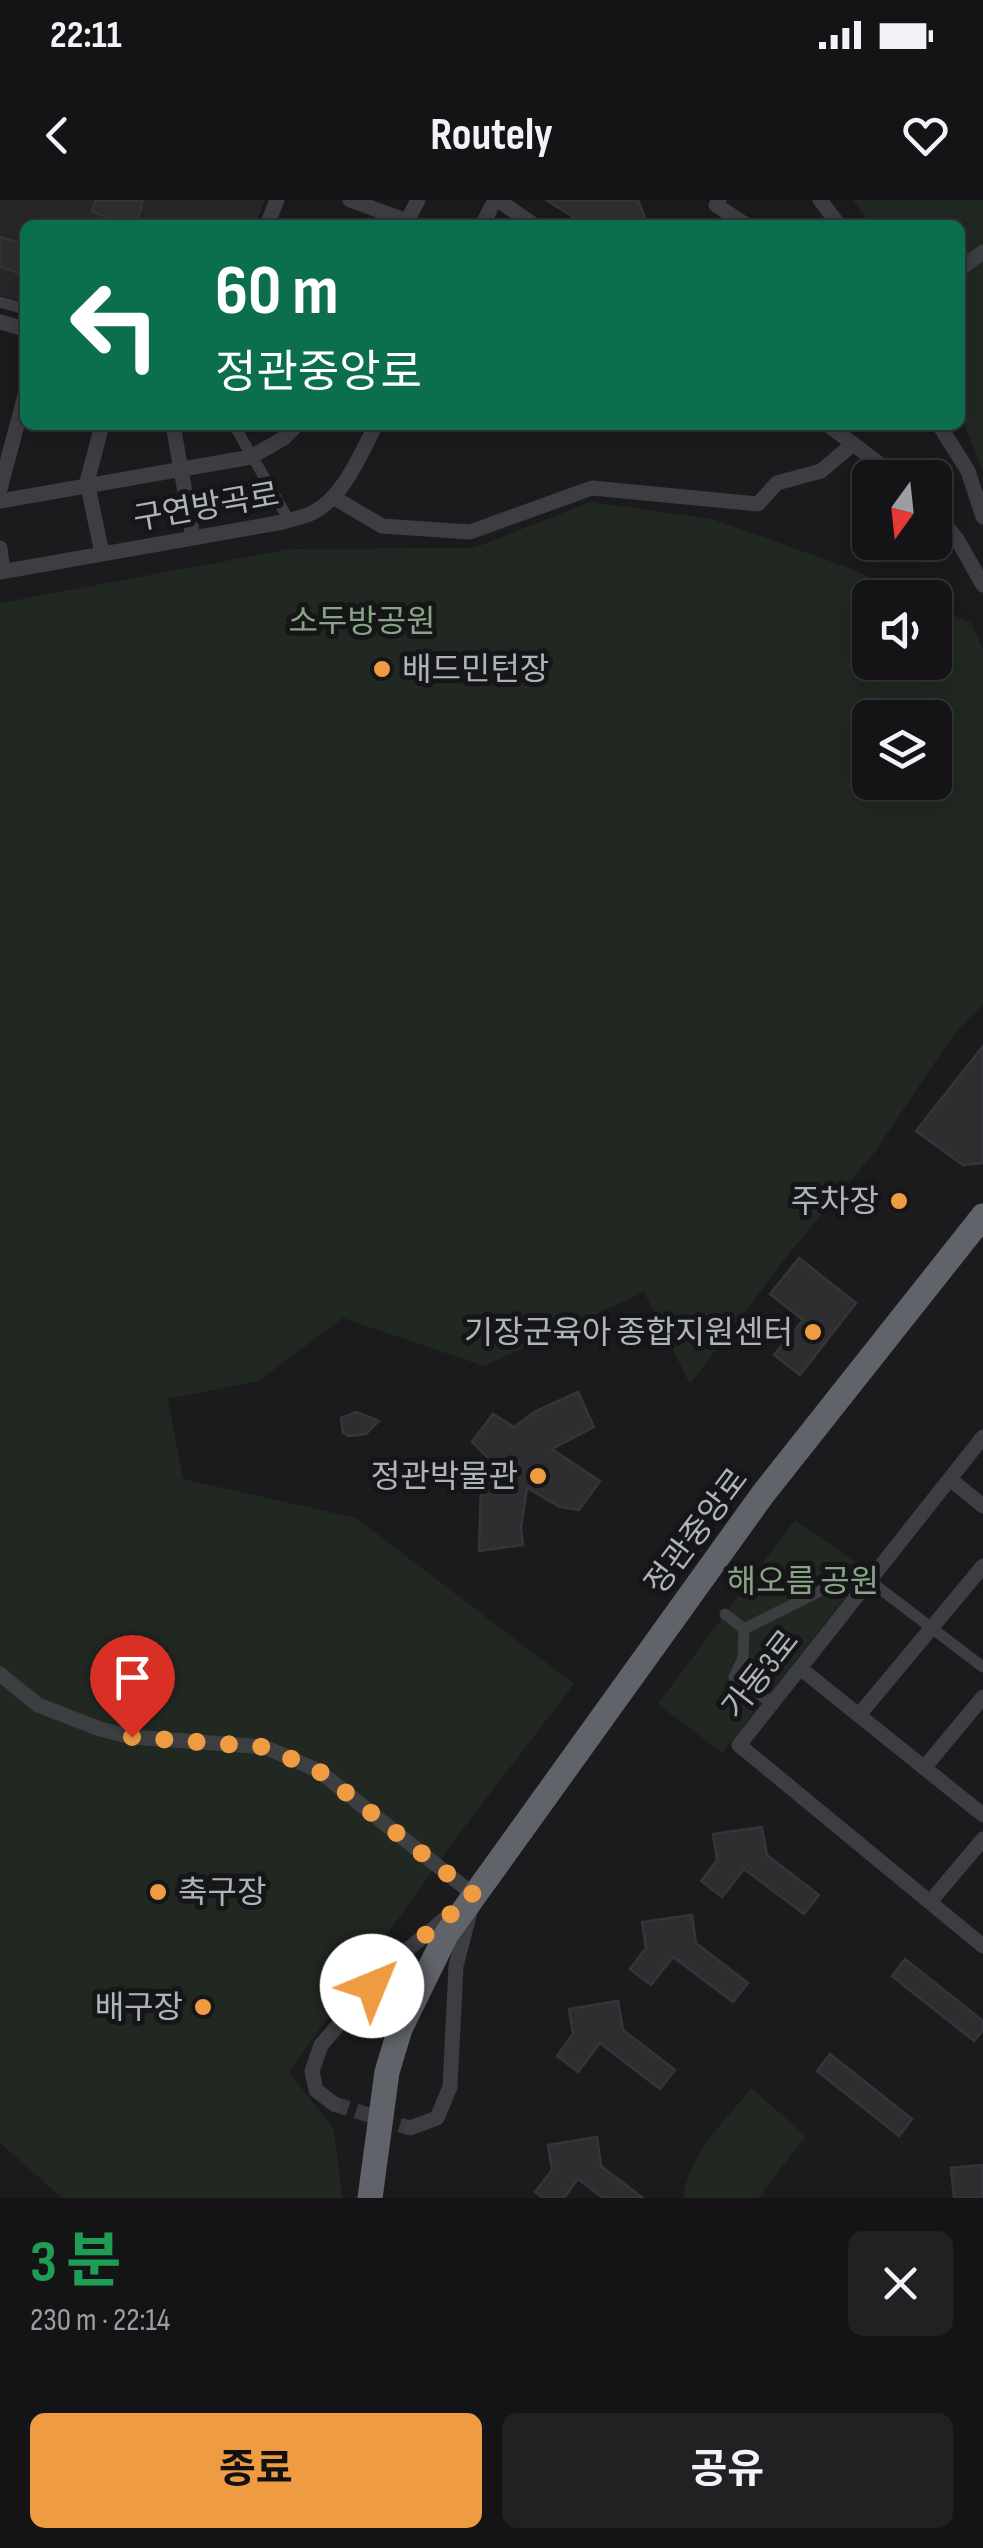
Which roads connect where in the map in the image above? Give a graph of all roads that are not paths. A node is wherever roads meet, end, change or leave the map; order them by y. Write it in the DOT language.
graph roads {
  1 [pos="350,200"];
  2 [pos="497,200"];
  3 [pos="718,200"];
  4 [pos="820,200"];
  5 [pos="399,220"];
  6 [pos="527,220"];
  7 [pos="738,220"];
  8 [pos="835,220"];
  9 [pos="20,414"];
  10 [pos="101,430"];
  11 [pos="174,430"];
  12 [pos="237,430"];
  13 [pos="292,430"];
  14 [pos="373,430"];
  15 [pos="835,430"];
  16 [pos="942,430"];
  17 [pos="854,444"];
  18 [pos="251,457"];
  19 [pos="875,460"];
  20 [pos="180,469"];
  21 [pos="88,485"];
  22 [pos="0,489"];
  23 [pos="333,497"];
  24 [pos="0,501"];
  25 [pos="983,517"];
  26 [pos="288,520"];
  27 [pos="952,533"];
  28 [pos="194,538"];
  29 [pos="0,548"];
  30 [pos="102,553"];
  31 [pos="2,572"];
  32 [pos="981,575"];
  33 [pos="983,1216"];
  34 [pos="983,1436"];
  35 [pos="950,1479"];
  36 [pos="983,1506"];
  37 [pos="983,1566"];
  38 [pos="870,1579"];
  39 [pos="724,1614"];
  40 [pos="932,1627"];
  41 [pos="744,1629"];
  42 [pos="983,1667"];
  43 [pos="800,1668"];
  44 [pos="0,1674"];
  45 [pos="983,1698"];
  46 [pos="772,1704"];
  47 [pos="859,1715"];
  48 [pos="924,1768"];
  49 [pos="983,1816"];
  50 [pos="983,1839"];
  51 [pos="474,1895"];
  52 [pos="930,1902"];
  53 [pos="983,1946"];
  54 [pos="334,2104"];
  55 [pos="410,2128"];
  56 [pos="370,2198"];
  1 -- 5 [label="street"];
  2 -- 6 [label="street"];
  3 -- 7 [label="street"];
  4 -- 8 [label="street"];
  9 -- 22 [label="street"];
  10 -- 21 [label="street"];
  11 -- 20 [label="street"];
  12 -- 18 [label="street"];
  13 -- 18 [label="street"];
  14 -- 23 [label="street, 구연방곡로"];
  15 -- 17 [label="street"];
  16 -- 25 [label="street"];
  17 -- 19 [label="street"];
  17 -- 23 [label="street"];
  18 -- 20 [label="street"];
  18 -- 26 [label="street"];
  20 -- 21 [label="street"];
  20 -- 28 [label="street"];
  21 -- 24 [label="street"];
  21 -- 30 [label="street"];
  23 -- 26 [label="street, 구연방곡로"];
  26 -- 28 [label="street, 구연방곡로"];
  27 -- 32 [label="street"];
  28 -- 30 [label="street, 구연방곡로"];
  29 -- 31 [label="street"];
  30 -- 31 [label="street, 구연방곡로"];
  33 -- 51 [label="highway, 정관중앙로"];
  34 -- 35 [label="street, 가동3로"];
  35 -- 36 [label="street"];
  35 -- 38 [label="street, 가동3로"];
  37 -- 40 [label="street"];
  38 -- 40 [label="street"];
  38 -- 41 [label="street"];
  38 -- 43 [label="street, 가동3로"];
  39 -- 41 [label="street"];
  40 -- 42 [label="street"];
  40 -- 47 [label="street"];
  41 -- 46 [label="street"];
  43 -- 46 [label="street, 가동3로"];
  43 -- 47 [label="street"];
  44 -- 51 [label="street"];
  45 -- 48 [label="street"];
  46 -- 52 [label="street, 가동3로"];
  47 -- 48 [label="street"];
  48 -- 49 [label="street"];
  50 -- 52 [label="street"];
  51 -- 54 [label="street"];
  51 -- 55 [label="street"];
  51 -- 56 [label="highway, 정관중앙로"];
  52 -- 53 [label="street, 가동3로"];
}
